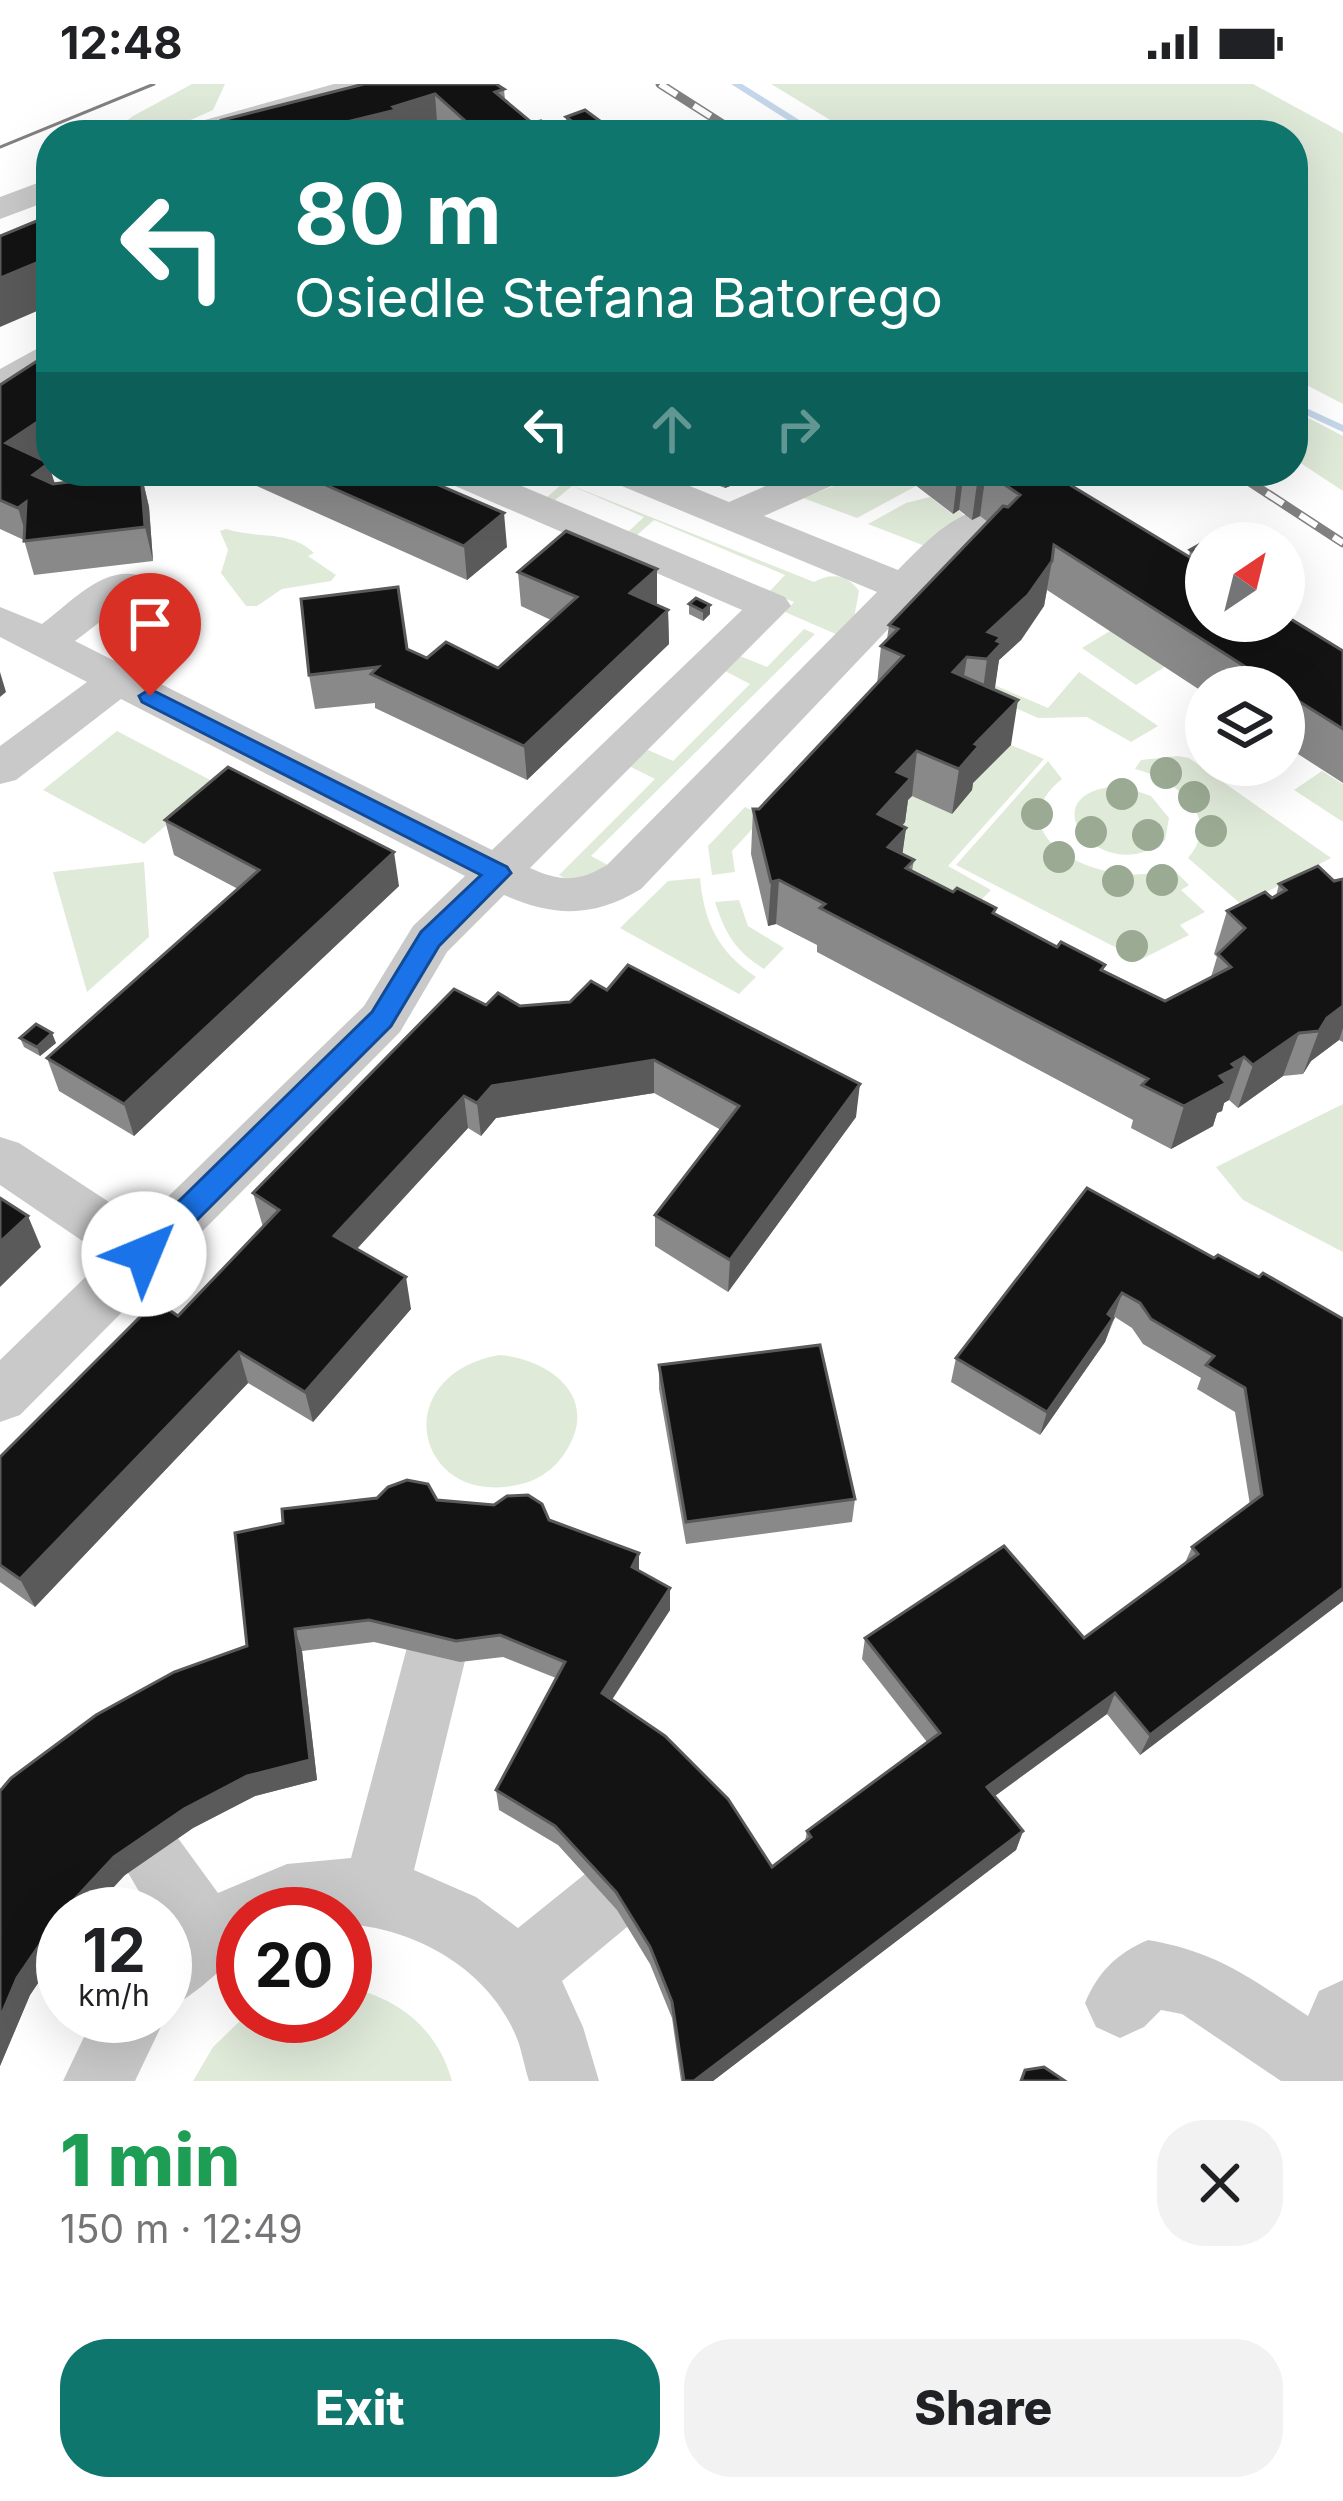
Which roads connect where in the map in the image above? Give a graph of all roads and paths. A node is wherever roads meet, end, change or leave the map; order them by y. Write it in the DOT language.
graph roads {
  1 [pos="238,84"];
  2 [pos="286,84"];
  3 [pos="359,87"];
  4 [pos="212,120"];
  5 [pos="240,120"];
  6 [pos="36,194"];
  7 [pos="0,209"];
  8 [pos="36,362"];
  9 [pos="0,385"];
  10 [pos="488,486"];
  11 [pos="656,486"];
  12 [pos="798,486"];
  13 [pos="730,516"];
  14 [pos="984,520"];
  15 [pos="122,584"];
  16 [pos="905,588"];
  17 [pos="0,620"];
  18 [pos="44,643"];
  19 [pos="118,680"];
  20 [pos="751,747"];
  21 [pos="799,768"];
  22 [pos="0,769"];
  23 [pos="499,873"];
  24 [pos="0,1158"];
  25 [pos="144,1254"];
  26 [pos="0,1397"];
  27 [pos="472,1526"];
  28 [pos="152,1857"];
  29 [pos="372,1893"];
  30 [pos="375,1893"];
  31 [pos="609,1898"];
  32 [pos="216,1936"];
  33 [pos="515,1975"];
  34 [pos="1120,2003"];
  35 [pos="117,2043"];
  36 [pos="1331,2061"];
  37 [pos="98,2081"];
  38 [pos="564,2081"];
  1 -- 4 [label="street"];
  2 -- 3 [label="street"];
  3 -- 5 [label="street"];
  6 -- 7 [label="street"];
  8 -- 9 [label="street"];
  10 -- 23 [label="street"];
  11 -- 13 [label="street"];
  12 -- 13 [label="street"];
  13 -- 16 [label="street"];
  14 -- 16 [label="street"];
  15 -- 18 [label="street"];
  16 -- 20 [label="street"];
  17 -- 18 [label="street"];
  18 -- 19 [label="street"];
  19 -- 22 [label="street"];
  19 -- 23 [label="street"];
  20 -- 21 [label="street"];
  20 -- 23 [label="street"];
  23 -- 25 [label="street"];
  24 -- 25 [label="street"];
  25 -- 26 [label="street"];
  27 -- 30 [label="street"];
  28 -- 32 [label="street"];
  29 -- 30 [label="street"];
  30 -- 33 [label="street"];
  31 -- 33 [label="street"];
  33 -- 38 [label="street"];
  34 -- 36 [label="street"];
  35 -- 37 [label="street"];
}
